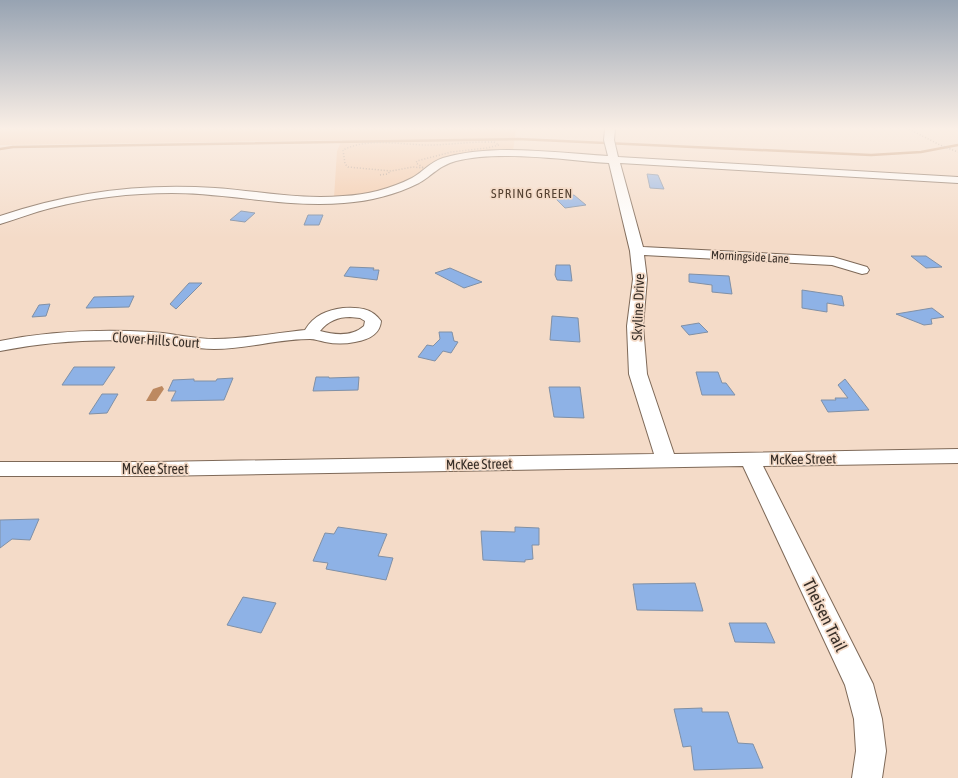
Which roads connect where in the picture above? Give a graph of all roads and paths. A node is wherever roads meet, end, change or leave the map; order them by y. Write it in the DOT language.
graph roads {
  1 [pos="346,165"];
  2 [pos="411,165"];
  3 [pos="420,165"];
  4 [pos="437,165"];
  5 [pos="616,165"];
  6 [pos="816,165"];
  7 [pos="406,168"];
  8 [pos="391,171"];
  9 [pos="380,175"];
  10 [pos="958,180"];
  11 [pos="0,220"];
  12 [pos="637,251"];
  13 [pos="862,270"];
  14 [pos="311,333"];
  15 [pos="0,346"];
  16 [pos="958,456"];
  17 [pos="750,460"];
  18 [pos="666,461"];
  19 [pos="0,469"];
  20 [pos="867,778"];
  1 -- 8 [label="path"];
  2 -- 7 [label="path"];
  3 -- 7 [label="path"];
  4 -- 11 [label="street"];
  5 -- 12 [label="street, Skyline Drive"];
  6 -- 10 [label="street"];
  7 -- 8 [label="path"];
  8 -- 9 [label="path"];
  12 -- 13 [label="street, Morningside Lane"];
  12 -- 18 [label="street, Skyline Drive"];
  14 -- 15 [label="street, Clover Hills Court"];
  16 -- 17 [label="street, McKee Street"];
  17 -- 18 [label="street, McKee Street"];
  17 -- 20 [label="street, Theisen Trail"];
  18 -- 19 [label="street, McKee Street"];
}
